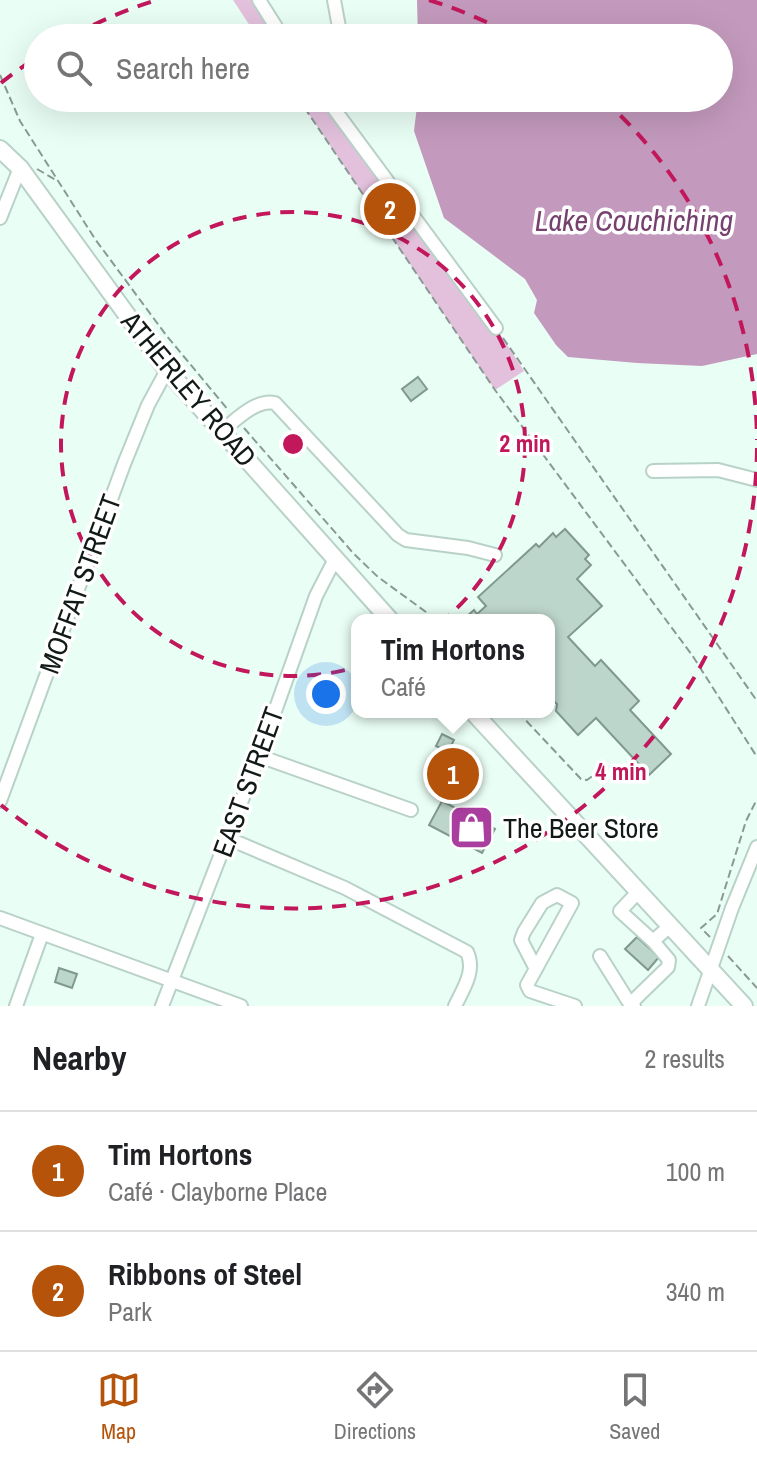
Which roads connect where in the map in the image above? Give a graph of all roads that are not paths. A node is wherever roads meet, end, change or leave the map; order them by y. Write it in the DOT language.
graph roads {
  1 [pos="259,0"];
  2 [pos="334,0"];
  3 [pos="274,24"];
  4 [pos="338,24"];
  5 [pos="336,112"];
  6 [pos="0,149"];
  7 [pos="20,168"];
  8 [pos="0,218"];
  9 [pos="496,328"];
  10 [pos="167,370"];
  11 [pos="222,431"];
  12 [pos="653,471"];
  13 [pos="757,480"];
  14 [pos="495,555"];
  15 [pos="335,559"];
  16 [pos="385,614"];
  17 [pos="479,718"];
  18 [pos="259,756"];
  19 [pos="0,801"];
  20 [pos="411,810"];
  21 [pos="227,838"];
  22 [pos="757,847"];
  23 [pos="639,891"];
  24 [pos="0,918"];
  25 [pos="670,926"];
  26 [pos="42,934"];
  27 [pos="653,941"];
  28 [pos="600,956"];
  29 [pos="536,969"];
  30 [pos="711,970"];
  31 [pos="173,980"];
  32 [pos="632,1005"];
  33 [pos="16,1006"];
  34 [pos="162,1006"];
  35 [pos="241,1006"];
  36 [pos="455,1006"];
  37 [pos="575,1006"];
  38 [pos="698,1006"];
  39 [pos="744,1006"];
  1 -- 3 [label="street"];
  2 -- 4 [label="street"];
  5 -- 9 [label="street"];
  6 -- 7 [label="main road, ATHERLEY ROAD"];
  7 -- 8 [label="street"];
  7 -- 10 [label="main road, ATHERLEY ROAD"];
  10 -- 11 [label="main road, ATHERLEY ROAD"];
  10 -- 19 [label="street, MOFFAT STREET"];
  11 -- 14 [label="street"];
  11 -- 15 [label="main road, ATHERLEY ROAD"];
  12 -- 13 [label="street"];
  15 -- 16 [label="main road, ATHERLEY ROAD"];
  15 -- 18 [label="street, EAST STREET"];
  17 -- 23 [label="main road"];
  18 -- 20 [label="street"];
  18 -- 21 [label="street, EAST STREET"];
  21 -- 31 [label="street, EAST STREET"];
  21 -- 36 [label="street"];
  22 -- 30 [label="street"];
  23 -- 25 [label="main road"];
  23 -- 27 [label="street"];
  24 -- 26 [label="street"];
  25 -- 27 [label="street"];
  25 -- 30 [label="main road"];
  26 -- 31 [label="street"];
  26 -- 33 [label="street"];
  27 -- 32 [label="street"];
  28 -- 32 [label="street"];
  29 -- 29 [label="street"];
  29 -- 37 [label="street"];
  30 -- 38 [label="street"];
  30 -- 39 [label="main road"];
  31 -- 34 [label="street, EAST STREET"];
  31 -- 35 [label="street"];
}
